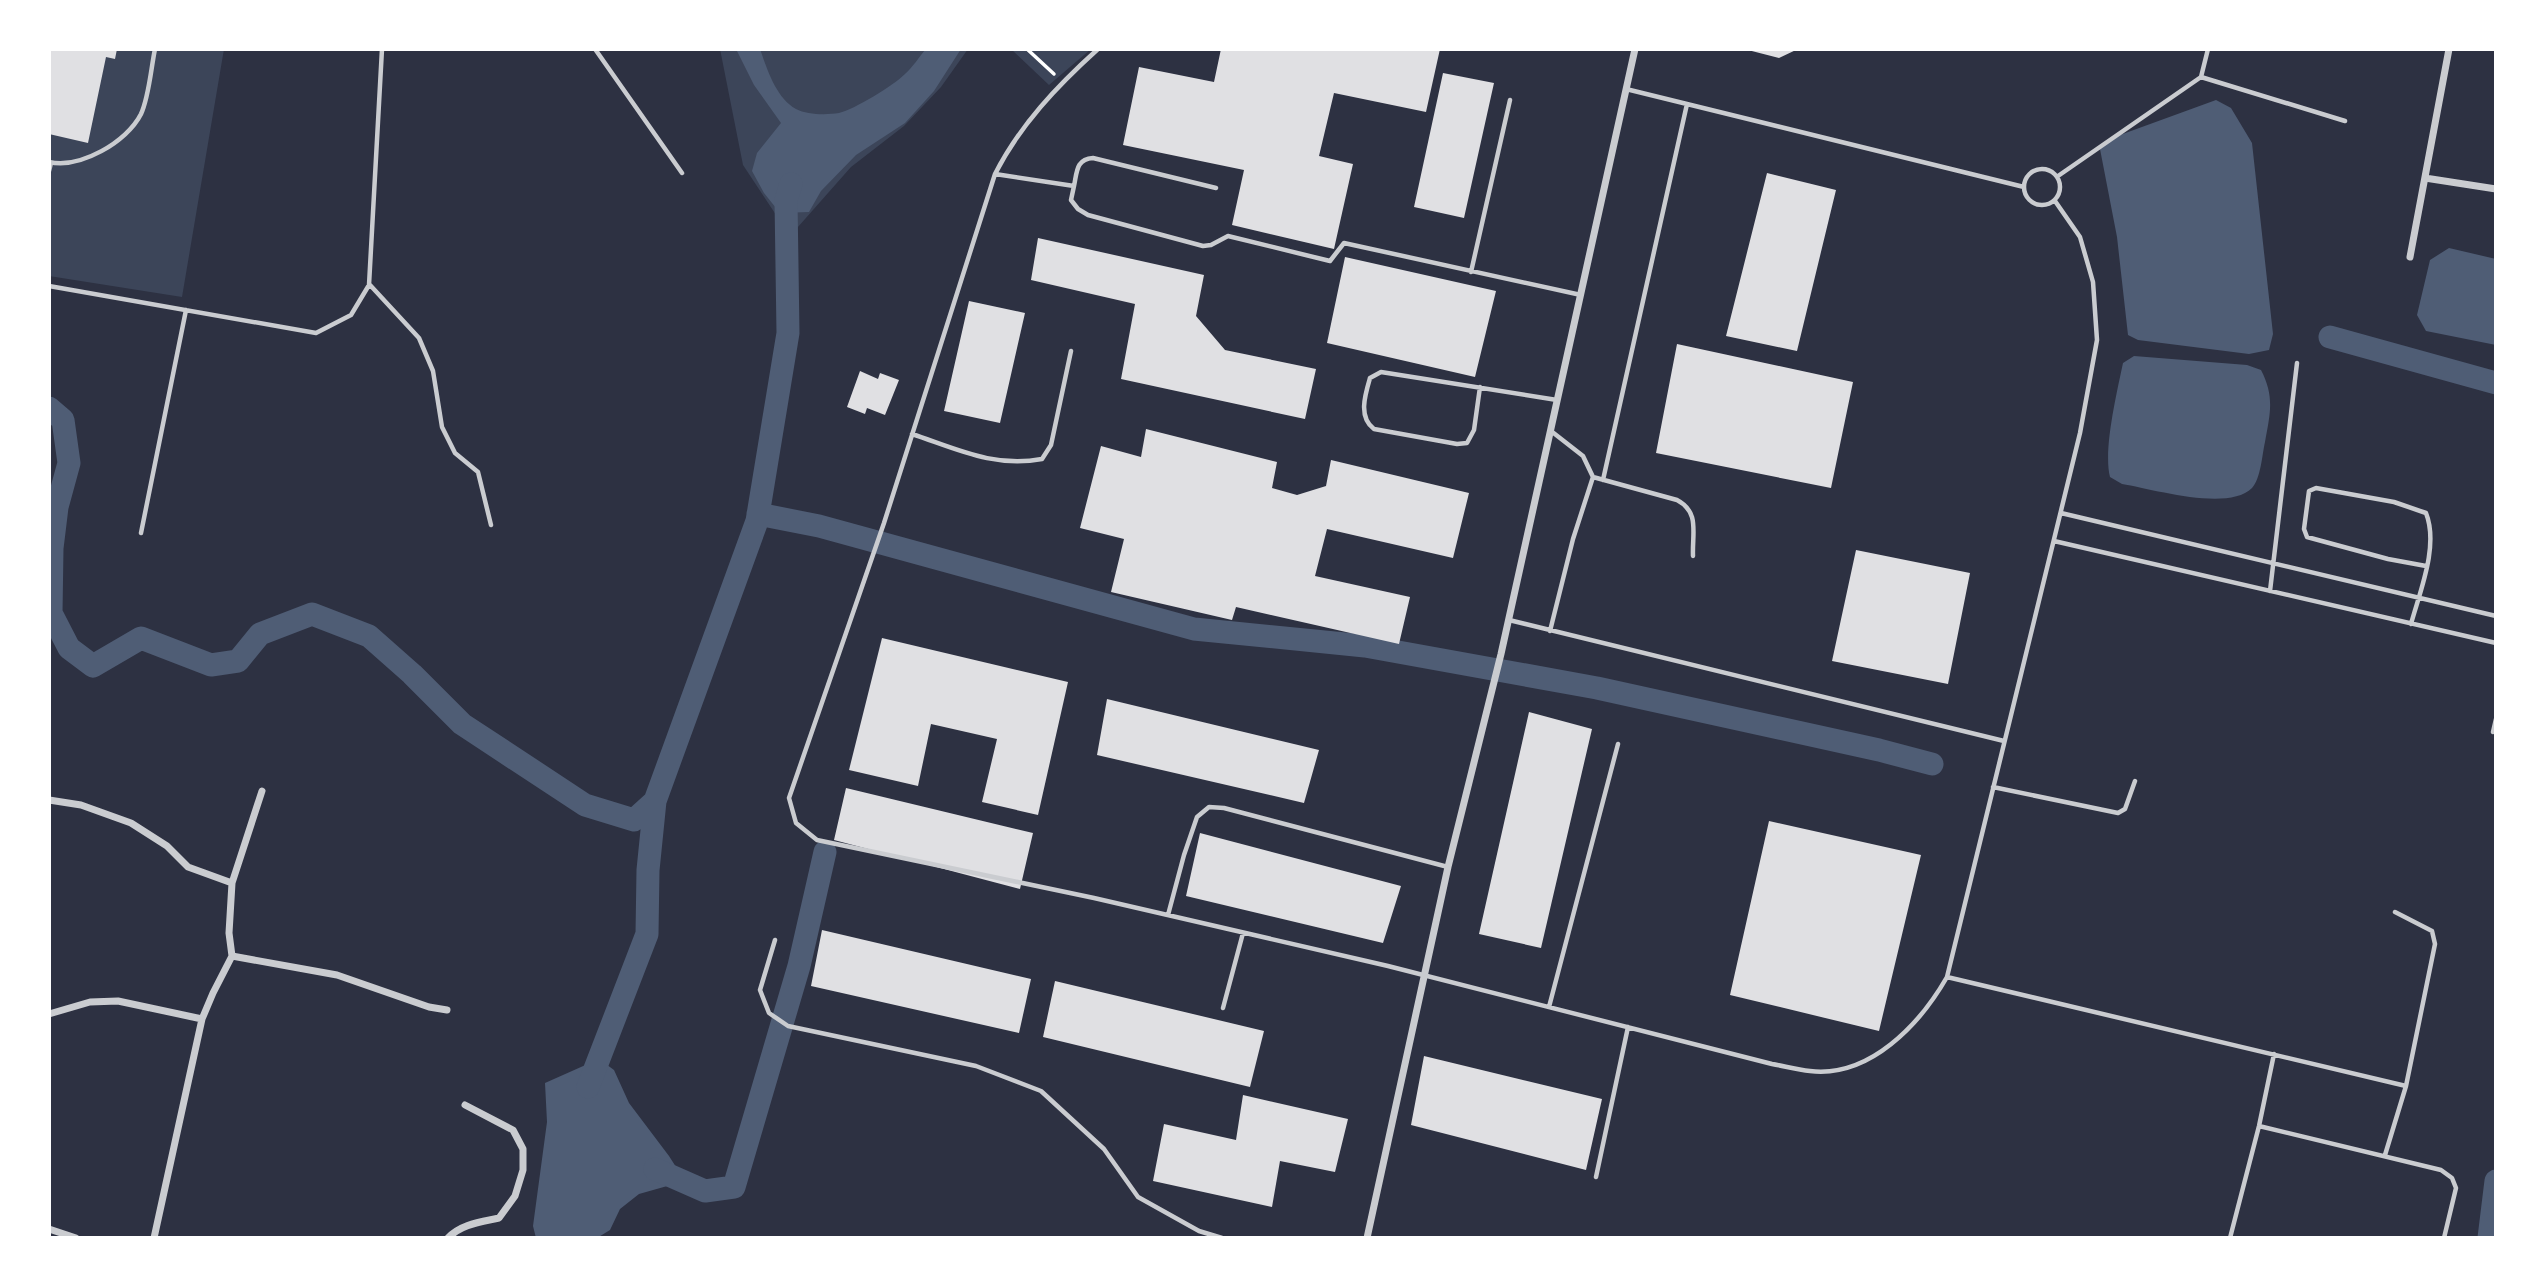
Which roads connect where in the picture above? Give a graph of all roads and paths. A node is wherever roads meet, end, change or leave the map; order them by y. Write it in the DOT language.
graph roads {
  1 [pos="155,49"];
  2 [pos="382,49"];
  3 [pos="594,49"];
  4 [pos="1027,49"];
  5 [pos="1098,49"];
  6 [pos="1636,49"];
  7 [pos="2208,49"];
  8 [pos="2449,49"];
  9 [pos="2201,77"];
  10 [pos="1062,81"];
  11 [pos="1626,89"];
  12 [pos="1510,100"];
  13 [pos="1687,103"];
  14 [pos="2345,121"];
  15 [pos="50,163"];
  16 [pos="49,172"];
  17 [pos="682,173"];
  18 [pos="995,174"];
  19 [pos="2058,176"];
  20 [pos="2424,178"];
  21 [pos="1074,186"];
  22 [pos="2024,187"];
  23 [pos="1216,188"];
  24 [pos="2496,189"];
  25 [pos="2054,201"];
  26 [pos="2410,257"];
  27 [pos="1471,272"];
  28 [pos="369,285"];
  29 [pos="49,286"];
  30 [pos="1582,295"];
  31 [pos="186,310"];
  32 [pos="1071,351"];
  33 [pos="2297,363"];
  34 [pos="1480,387"];
  35 [pos="1558,400"];
  36 [pos="1550,430"];
  37 [pos="912,434"];
  38 [pos="1593,477"];
  39 [pos="1603,480"];
  40 [pos="2061,513"];
  41 [pos="491,525"];
  42 [pos="141,533"];
  43 [pos="2053,541"];
  44 [pos="1693,556"];
  45 [pos="2274,562"];
  46 [pos="2426,566"];
  47 [pos="2270,591"];
  48 [pos="2418,597"];
  49 [pos="2496,616"];
  50 [pos="1508,620"];
  51 [pos="2411,624"];
  52 [pos="1550,631"];
  53 [pos="2496,643"];
  54 [pos="2496,719"];
  55 [pos="2493,732"];
  56 [pos="2004,741"];
  57 [pos="1618,744"];
  58 [pos="2135,781"];
  59 [pos="1993,787"];
  60 [pos="262,791"];
  61 [pos="49,800"];
  62 [pos="1448,867"];
  63 [pos="232,883"];
  64 [pos="2395,912"];
  65 [pos="1168,915"];
  66 [pos="1243,933"];
  67 [pos="775,940"];
  68 [pos="232,956"];
  69 [pos="1426,975"];
  70 [pos="1947,977"];
  71 [pos="1549,1007"];
  72 [pos="1223,1008"];
  73 [pos="447,1010"];
  74 [pos="49,1014"];
  75 [pos="202,1019"];
  76 [pos="1628,1027"];
  77 [pos="2274,1054"];
  78 [pos="2406,1086"];
  79 [pos="465,1105"];
  80 [pos="2259,1126"];
  81 [pos="2385,1155"];
  82 [pos="1596,1177"];
  83 [pos="49,1229"];
  84 [pos="76,1238"];
  85 [pos="154,1238"];
  86 [pos="448,1238"];
  87 [pos="1222,1238"];
  88 [pos="1367,1238"];
  89 [pos="2230,1238"];
  90 [pos="2444,1238"];
  1 -- 15 [label="lane"];
  2 -- 28 [label="lane"];
  3 -- 17 [label="lane"];
  4 -- 10 [label="path"];
  5 -- 10 [label="lane"];
  6 -- 11 [label="street"];
  7 -- 9 [label="lane"];
  8 -- 20 [label="street"];
  9 -- 14 [label="lane"];
  9 -- 19 [label="lane"];
  10 -- 18 [label="lane"];
  11 -- 13 [label="lane"];
  11 -- 30 [label="street"];
  12 -- 27 [label="lane"];
  13 -- 22 [label="lane"];
  13 -- 39 [label="lane"];
  15 -- 16 [label="lane"];
  18 -- 21 [label="lane"];
  18 -- 37 [label="lane"];
  19 -- 22 [label="lane"];
  19 -- 25 [label="lane"];
  20 -- 24 [label="street"];
  20 -- 26 [label="street"];
  21 -- 23 [label="lane"];
  21 -- 27 [label="lane"];
  22 -- 25 [label="lane"];
  25 -- 40 [label="lane"];
  27 -- 30 [label="lane"];
  28 -- 31 [label="lane"];
  28 -- 41 [label="lane"];
  29 -- 31 [label="lane"];
  30 -- 35 [label="street"];
  31 -- 42 [label="lane"];
  32 -- 37 [label="lane"];
  33 -- 45 [label="lane"];
  34 -- 34 [label="lane"];
  34 -- 35 [label="lane"];
  35 -- 36 [label="street"];
  36 -- 38 [label="lane"];
  36 -- 50 [label="street"];
  37 -- 65 [label="lane"];
  38 -- 39 [label="lane"];
  38 -- 52 [label="lane"];
  39 -- 44 [label="lane"];
  40 -- 43 [label="lane"];
  40 -- 45 [label="lane"];
  43 -- 47 [label="lane"];
  43 -- 56 [label="lane"];
  45 -- 47 [label="lane"];
  45 -- 48 [label="lane"];
  46 -- 46 [label="lane"];
  46 -- 48 [label="lane"];
  47 -- 51 [label="lane"];
  48 -- 49 [label="lane"];
  48 -- 51 [label="lane"];
  50 -- 52 [label="lane"];
  50 -- 62 [label="street"];
  51 -- 53 [label="lane"];
  52 -- 56 [label="lane"];
  54 -- 55 [label="lane"];
  56 -- 59 [label="lane"];
  57 -- 71 [label="lane"];
  58 -- 59 [label="lane"];
  59 -- 70 [label="lane"];
  60 -- 63 [label="street"];
  61 -- 63 [label="street"];
  62 -- 65 [label="lane"];
  62 -- 69 [label="street"];
  63 -- 68 [label="street"];
  64 -- 78 [label="lane"];
  65 -- 66 [label="lane"];
  66 -- 69 [label="lane"];
  66 -- 72 [label="lane"];
  67 -- 87 [label="lane"];
  68 -- 73 [label="street"];
  68 -- 75 [label="street"];
  69 -- 71 [label="lane"];
  69 -- 88 [label="street"];
  70 -- 76 [label="lane"];
  70 -- 77 [label="lane"];
  71 -- 76 [label="lane"];
  74 -- 75 [label="street"];
  75 -- 85 [label="street"];
  76 -- 82 [label="lane"];
  77 -- 78 [label="lane"];
  77 -- 80 [label="lane"];
  78 -- 81 [label="lane"];
  79 -- 86 [label="street"];
  80 -- 81 [label="lane"];
  80 -- 89 [label="lane"];
  81 -- 90 [label="lane"];
  83 -- 84 [label="street"];
}
